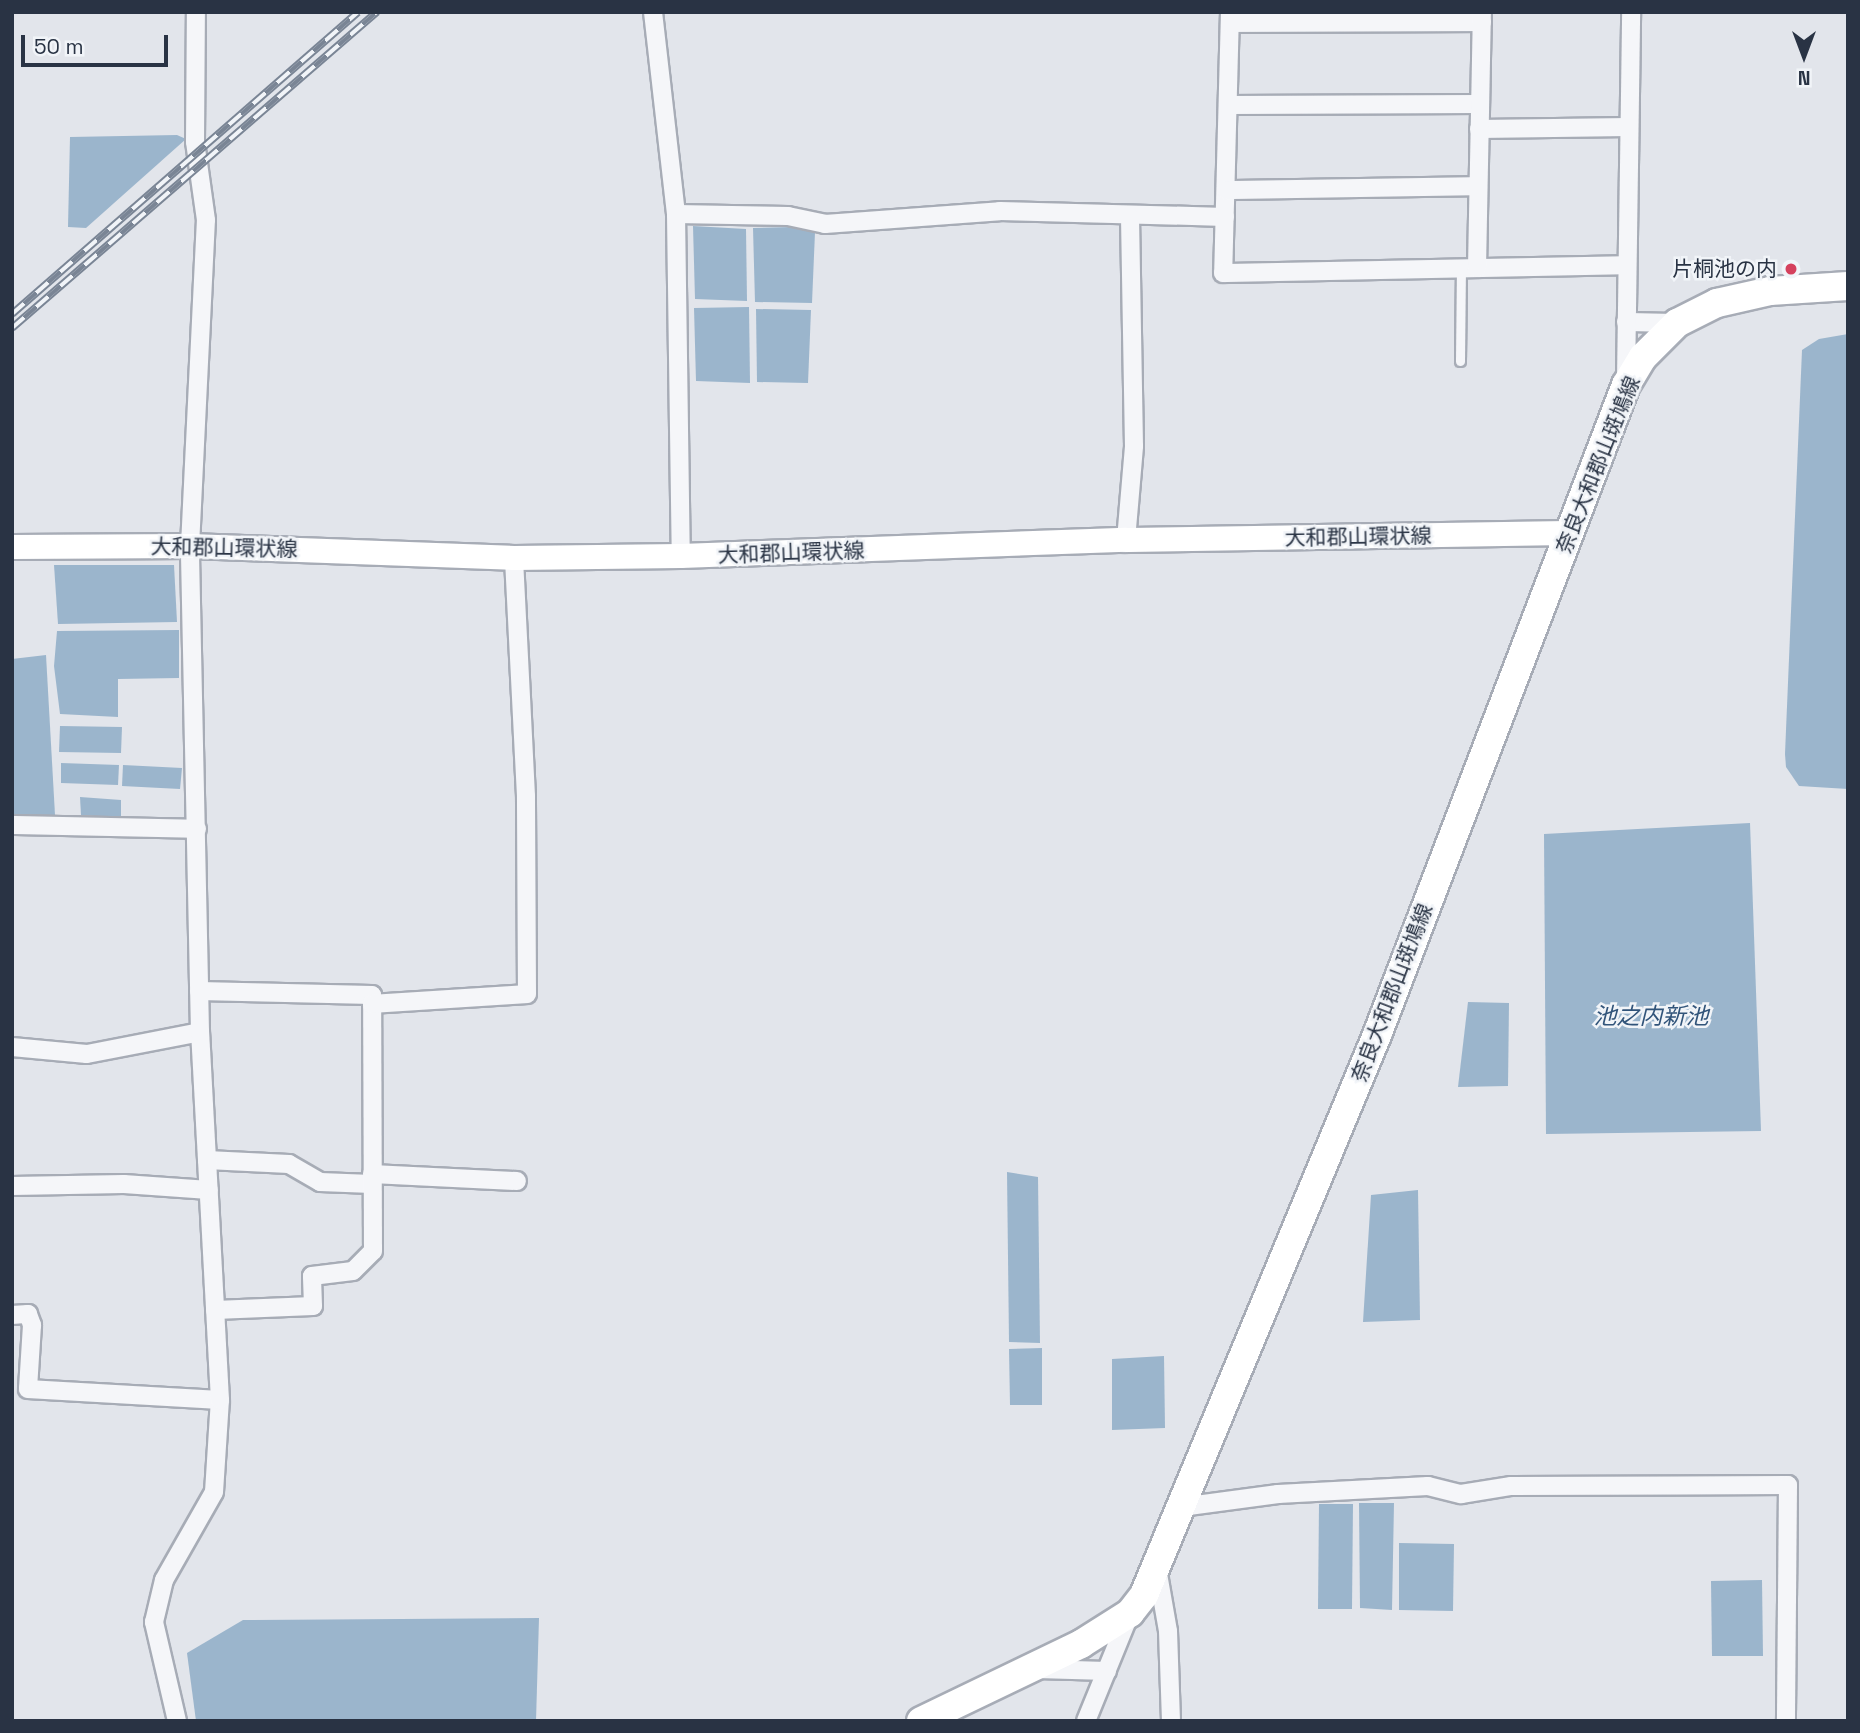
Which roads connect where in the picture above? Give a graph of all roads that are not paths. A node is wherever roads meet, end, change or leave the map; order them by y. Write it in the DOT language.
graph roads {
  1 [pos="196,12"];
  2 [pos="653,12"];
  3 [pos="1631,12"];
  4 [pos="1230,17"];
  5 [pos="1482,17"];
  6 [pos="1480,104"];
  7 [pos="1228,105"];
  8 [pos="1629,127"];
  9 [pos="1479,129"];
  10 [pos="1478,186"];
  11 [pos="1226,190"];
  12 [pos="676,214"];
  13 [pos="1130,217"];
  14 [pos="1225,217"];
  15 [pos="1627,265"];
  16 [pos="1469,268"];
  17 [pos="1848,286"];
  18 [pos="1626,322"];
  19 [pos="1677,323"];
  20 [pos="1460,361"];
  21 [pos="1626,385"];
  22 [pos="1570,533"];
  23 [pos="1126,540"];
  24 [pos="190,546"];
  25 [pos="12,547"];
  26 [pos="681,556"];
  27 [pos="514,558"];
  28 [pos="12,825"];
  29 [pos="197,829"];
  30 [pos="199,991"];
  31 [pos="372,1004"];
  32 [pos="200,1032"];
  33 [pos="12,1047"];
  34 [pos="207,1160"];
  35 [pos="372,1179"];
  36 [pos="517,1181"];
  37 [pos="12,1186"];
  38 [pos="209,1190"];
  39 [pos="215,1310"];
  40 [pos="12,1315"];
  41 [pos="219,1400"];
  42 [pos="1181,1507"];
  43 [pos="1157,1564"];
  44 [pos="1130,1613"];
  45 [pos="1026,1669"];
  46 [pos="1107,1671"];
  47 [pos="177,1721"];
  48 [pos="921,1721"];
  49 [pos="1086,1721"];
  50 [pos="1171,1721"];
  51 [pos="1786,1721"];
  1 -- 24 [label="street"];
  2 -- 12 [label="street"];
  3 -- 8 [label="street"];
  4 -- 5 [label="street"];
  4 -- 7 [label="street"];
  5 -- 6 [label="street"];
  6 -- 7 [label="street"];
  6 -- 9 [label="street"];
  7 -- 11 [label="street"];
  8 -- 9 [label="street"];
  8 -- 15 [label="street"];
  9 -- 10 [label="street"];
  10 -- 11 [label="street"];
  10 -- 16 [label="street"];
  11 -- 14 [label="street"];
  12 -- 13 [label="street"];
  12 -- 26 [label="street"];
  13 -- 14 [label="street"];
  13 -- 23 [label="street"];
  14 -- 16 [label="street"];
  15 -- 16 [label="street"];
  15 -- 18 [label="street"];
  16 -- 20 [label="lane"];
  17 -- 19 [label="main road, 奈良大和郡山斑鳩線"];
  18 -- 19 [label="street"];
  18 -- 21 [label="street"];
  19 -- 21 [label="main road, 奈良大和郡山斑鳩線"];
  21 -- 22 [label="main road, 奈良大和郡山斑鳩線"];
  22 -- 23 [label="main road, 大和郡山環状線"];
  22 -- 42 [label="main road, 奈良大和郡山斑鳩線"];
  23 -- 26 [label="main road, 大和郡山環状線"];
  24 -- 25 [label="main road, 大和郡山環状線"];
  24 -- 27 [label="main road, 大和郡山環状線"];
  24 -- 29 [label="street"];
  26 -- 27 [label="main road, 大和郡山環状線"];
  27 -- 31 [label="street"];
  28 -- 29 [label="street"];
  29 -- 30 [label="street"];
  30 -- 31 [label="street"];
  30 -- 32 [label="street"];
  31 -- 35 [label="street"];
  32 -- 33 [label="street"];
  32 -- 34 [label="street"];
  34 -- 35 [label="street"];
  34 -- 38 [label="street"];
  35 -- 36 [label="street"];
  35 -- 39 [label="street"];
  37 -- 38 [label="street"];
  38 -- 39 [label="street"];
  39 -- 41 [label="street"];
  40 -- 41 [label="street"];
  41 -- 47 [label="street"];
  42 -- 43 [label="main road, 奈良大和郡山斑鳩線"];
  42 -- 51 [label="street"];
  43 -- 44 [label="main road, 奈良大和郡山斑鳩線"];
  43 -- 50 [label="street"];
  44 -- 45 [label="main road, 奈良大和郡山斑鳩線"];
  44 -- 46 [label="street"];
  45 -- 46 [label="street"];
  45 -- 48 [label="main road, 奈良大和郡山斑鳩線"];
  46 -- 49 [label="street"];
}
